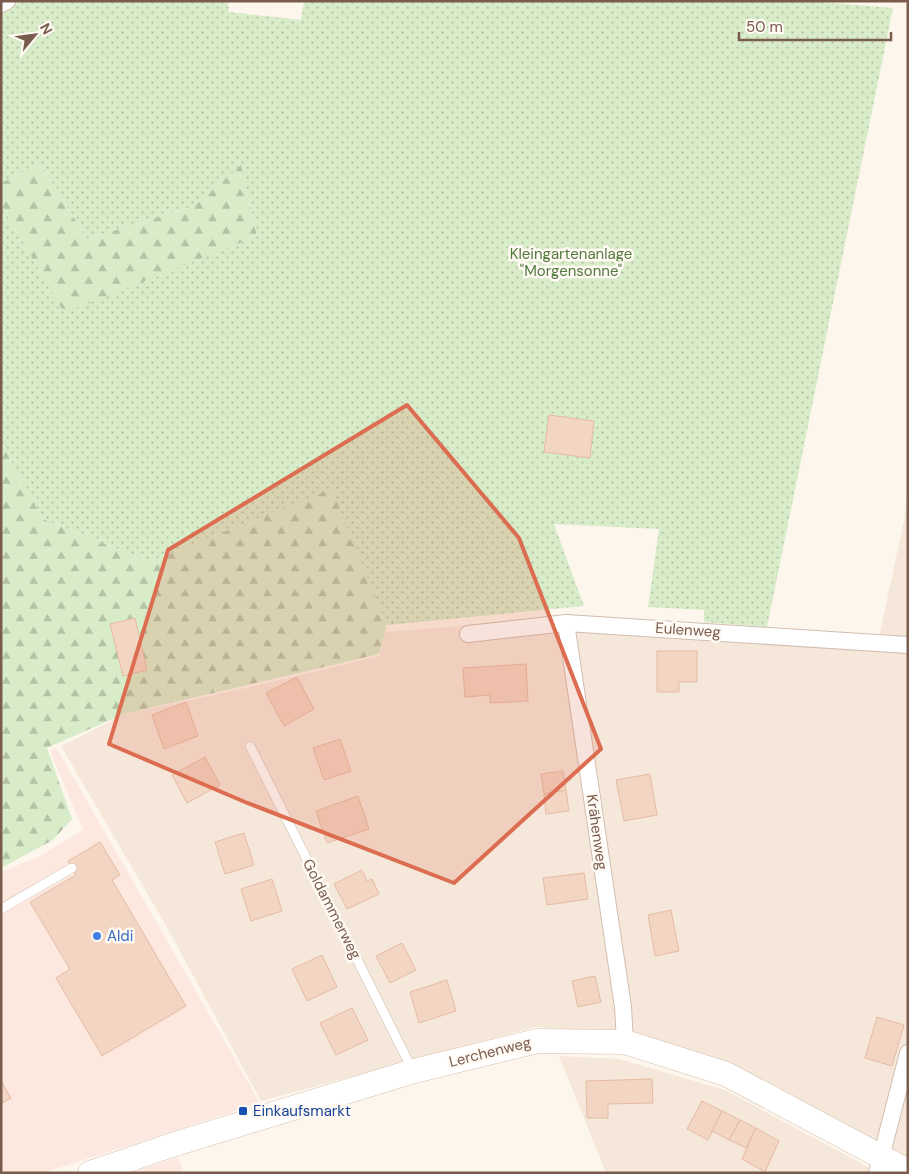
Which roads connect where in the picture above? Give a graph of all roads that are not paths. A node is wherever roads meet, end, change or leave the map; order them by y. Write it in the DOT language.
graph roads {
  1 [pos="7,1"];
  2 [pos="1,4"];
  3 [pos="566,623"];
  4 [pos="468,634"];
  5 [pos="908,645"];
  6 [pos="250,746"];
  7 [pos="72,868"];
  8 [pos="1,909"];
  9 [pos="625,1042"];
  10 [pos="908,1053"];
  11 [pos="414,1071"];
  12 [pos="879,1164"];
  13 [pos="908,1171"];
  14 [pos="90,1173"];
  1 -- 2 [label="street"];
  3 -- 4 [label="street, Eulenweg"];
  3 -- 5 [label="street, Eulenweg"];
  3 -- 9 [label="street, Krähenweg"];
  6 -- 11 [label="lane, Goldammerweg"];
  7 -- 8 [label="lane"];
  9 -- 11 [label="street, Lerchenweg"];
  9 -- 12 [label="street, Lerchenweg"];
  10 -- 12 [label="street"];
  11 -- 14 [label="street, Lerchenweg"];
  12 -- 13 [label="street, Lerchenweg"];
}
